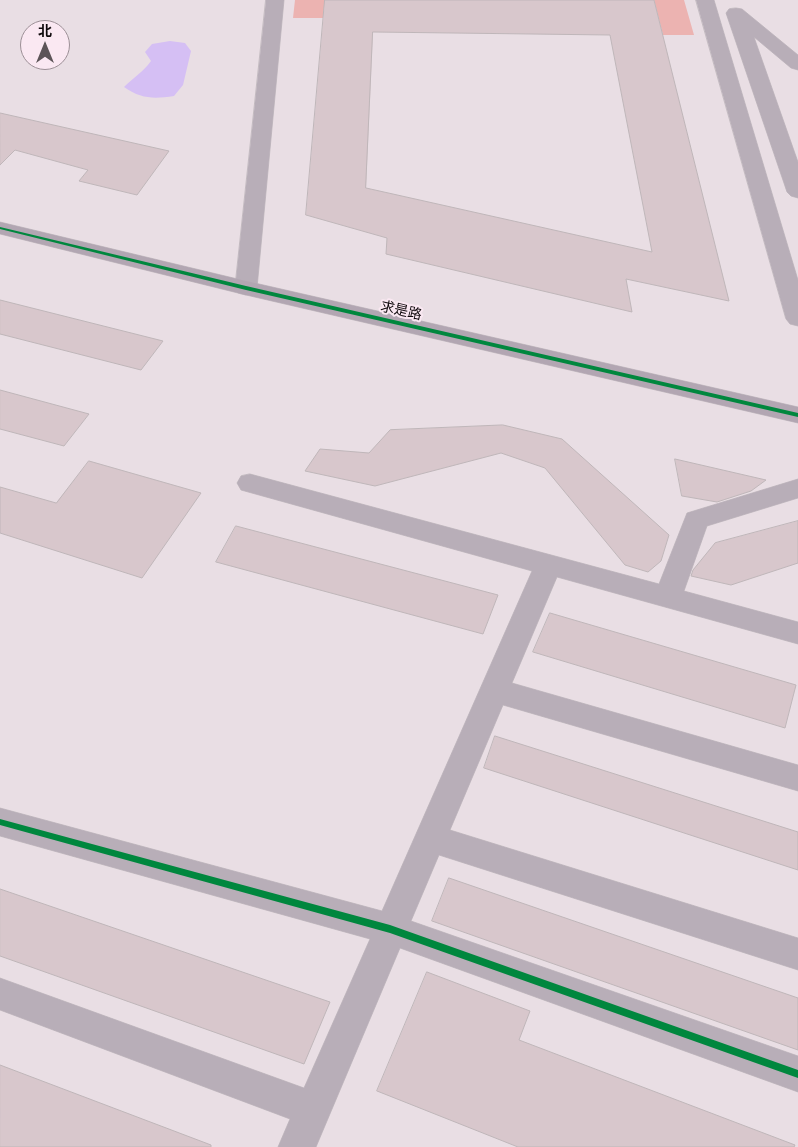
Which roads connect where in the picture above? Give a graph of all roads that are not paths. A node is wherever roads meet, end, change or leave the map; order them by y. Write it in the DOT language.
graph roads {
  1 [pos="275,0"];
  2 [pos="705,0"];
  3 [pos="731,6"];
  4 [pos="798,64"];
  5 [pos="798,192"];
  6 [pos="0,228"];
  7 [pos="246,288"];
  8 [pos="798,319"];
  9 [pos="798,415"];
  10 [pos="250,482"];
  11 [pos="798,488"];
  12 [pos="549,564"];
  13 [pos="668,597"];
  14 [pos="798,633"];
  15 [pos="494,690"];
  16 [pos="798,778"];
  17 [pos="4,831"];
  18 [pos="430,838"];
  19 [pos="390,929"];
  20 [pos="798,954"];
  21 [pos="0,994"];
  22 [pos="798,1074"];
  23 [pos="312,1109"];
  24 [pos="297,1147"];
  1 -- 7 [label="street"];
  2 -- 8 [label="street"];
  3 -- 4 [label="street"];
  3 -- 5 [label="street"];
  6 -- 7 [label="main road, 求是路"];
  7 -- 9 [label="main road, 求是路"];
  10 -- 12 [label="street"];
  11 -- 13 [label="street"];
  12 -- 13 [label="street"];
  12 -- 15 [label="street"];
  13 -- 14 [label="street"];
  15 -- 16 [label="street"];
  15 -- 18 [label="street"];
  17 -- 19 [label="street"];
  18 -- 19 [label="street"];
  18 -- 20 [label="street"];
  19 -- 22 [label="street"];
  19 -- 23 [label="street"];
  21 -- 23 [label="street"];
  23 -- 24 [label="street"];
}
